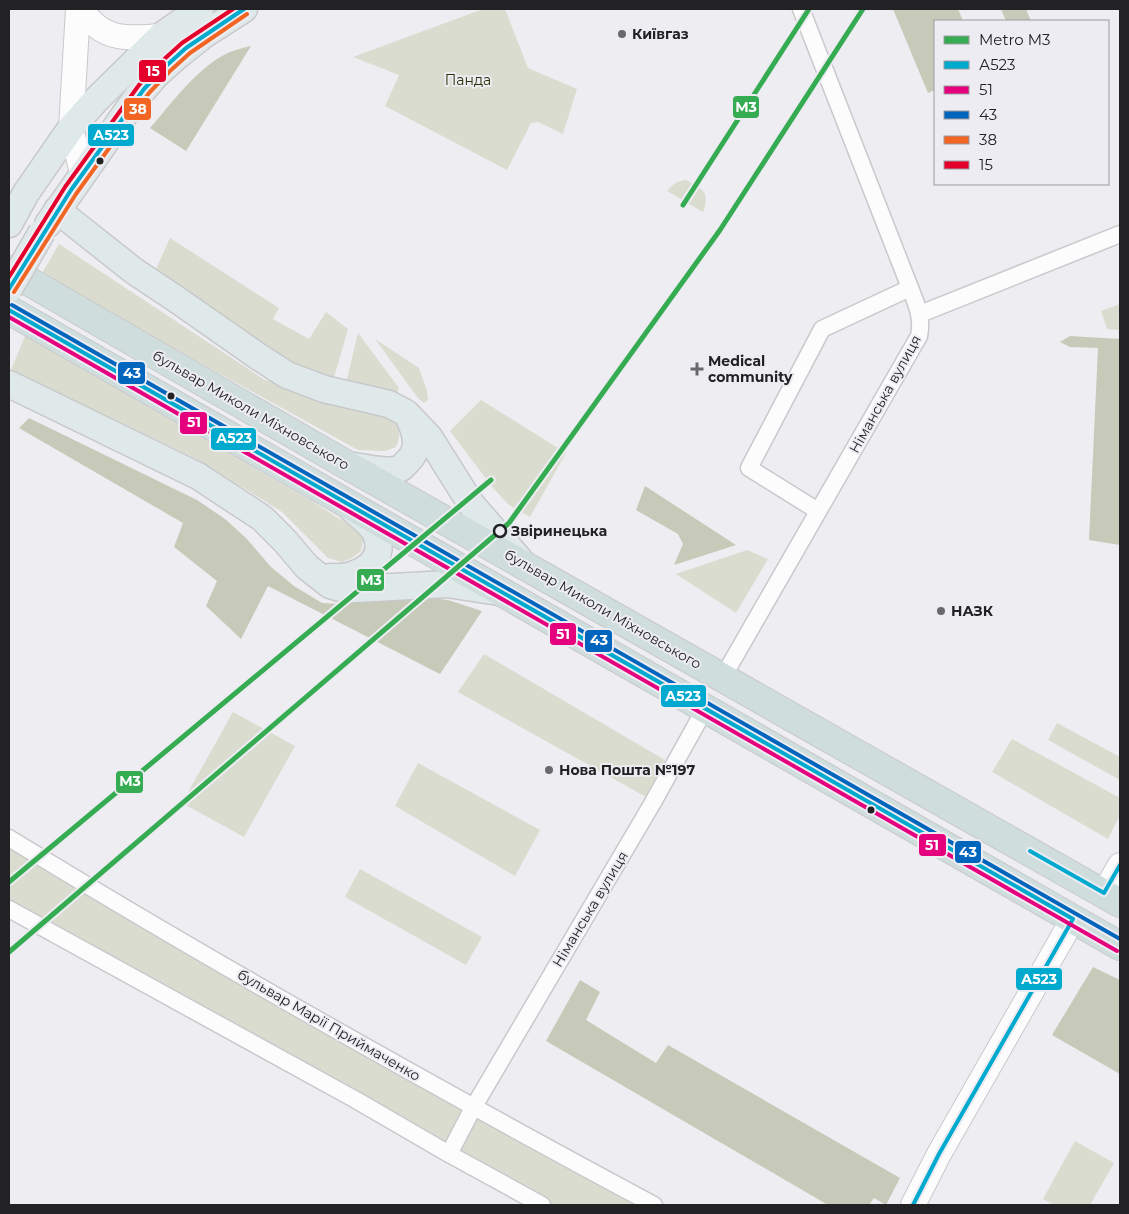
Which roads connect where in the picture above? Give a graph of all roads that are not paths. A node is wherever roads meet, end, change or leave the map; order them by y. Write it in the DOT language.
graph roads {
  1 [pos="78,9"];
  2 [pos="82,9"];
  3 [pos="200,9"];
  4 [pos="244,9"];
  5 [pos="801,9"];
  6 [pos="161,36"];
  7 [pos="71,128"];
  8 [pos="82,173"];
  9 [pos="57,210"];
  10 [pos="10,222"];
  11 [pos="1120,234"];
  12 [pos="9,270"];
  13 [pos="910,288"];
  14 [pos="9,289"];
  15 [pos="9,310"];
  16 [pos="920,314"];
  17 [pos="9,384"];
  18 [pos="406,413"];
  19 [pos="347,464"];
  20 [pos="343,501"];
  21 [pos="818,511"];
  22 [pos="523,564"];
  23 [pos="318,576"];
  24 [pos="500,592"];
  25 [pos="723,677"];
  26 [pos="705,709"];
  27 [pos="9,838"];
  28 [pos="1120,865"];
  29 [pos="1112,898"];
  30 [pos="9,909"];
  31 [pos="1073,919"];
  32 [pos="1120,946"];
  33 [pos="473,1108"];
  34 [pos="449,1154"];
  35 [pos="542,1205"];
  36 [pos="654,1205"];
  37 [pos="913,1205"];
  1 -- 7 [label="street"];
  2 -- 6 [label="street"];
  3 -- 6 [label="main road"];
  4 -- 8 [label="main road"];
  5 -- 13 [label="street, Німанська вулиця"];
  6 -- 7 [label="main road"];
  7 -- 8 [label="street"];
  7 -- 10 [label="main road"];
  8 -- 9 [label="main road"];
  9 -- 14 [label="main road, bridge"];
  9 -- 18 [label="main road"];
  11 -- 16 [label="street"];
  12 -- 19 [label="highway, бульвар Миколи Міхновського"];
  13 -- 16 [label="street, Німанська вулиця"];
  13 -- 21 [label="street"];
  15 -- 20 [label="highway"];
  16 -- 21 [label="street, Німанська вулиця"];
  17 -- 23 [label="main road"];
  18 -- 19 [label="main road"];
  18 -- 22 [label="main road"];
  19 -- 22 [label="highway, бульвар Миколи Міхновського"];
  20 -- 23 [label="main road"];
  20 -- 24 [label="highway"];
  21 -- 25 [label="street, Німанська вулиця"];
  22 -- 25 [label="highway, бульвар Миколи Міхновського"];
  23 -- 24 [label="main road"];
  24 -- 26 [label="highway"];
  25 -- 29 [label="highway, бульвар Миколи Міхновського"];
  26 -- 31 [label="highway"];
  26 -- 33 [label="street, Німанська вулиця"];
  27 -- 33 [label="street, бульвар Марії Приймаченко"];
  28 -- 29 [label="street"];
  30 -- 34 [label="street"];
  31 -- 32 [label="highway"];
  31 -- 37 [label="street"];
  33 -- 34 [label="street, Німанська вулиця"];
  33 -- 36 [label="street, бульвар Марії Приймаченко"];
  34 -- 35 [label="street"];
}
